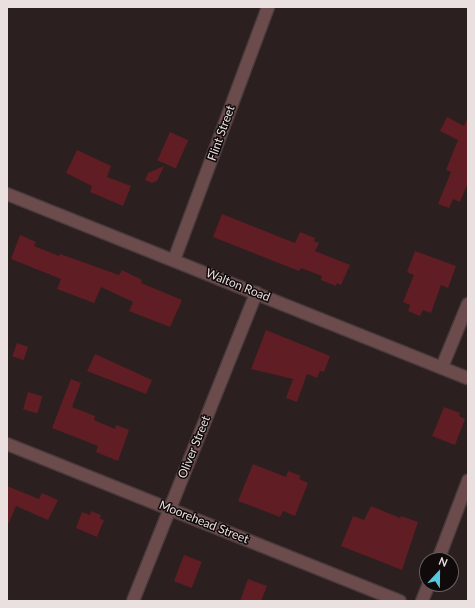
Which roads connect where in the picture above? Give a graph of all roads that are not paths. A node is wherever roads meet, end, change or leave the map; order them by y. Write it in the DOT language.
graph roads {
  1 [pos="268,7"];
  2 [pos="7,195"];
  3 [pos="174,260"];
  4 [pos="256,293"];
  5 [pos="468,304"];
  6 [pos="442,367"];
  7 [pos="468,378"];
  8 [pos="7,444"];
  9 [pos="468,481"];
  10 [pos="170,508"];
  11 [pos="441,552"];
  12 [pos="133,601"];
  13 [pos="400,601"];
  1 -- 3 [label="street, Flint Street"];
  2 -- 3 [label="street, Walton Road"];
  3 -- 4 [label="street, Walton Road"];
  4 -- 6 [label="street, Walton Road"];
  4 -- 10 [label="street, Oliver Street"];
  5 -- 6 [label="street"];
  6 -- 7 [label="street, Walton Road"];
  8 -- 10 [label="street, Moorehead Street"];
  9 -- 11 [label="street"];
  10 -- 12 [label="street, Oliver Street"];
  10 -- 13 [label="street, Moorehead Street"];
}
